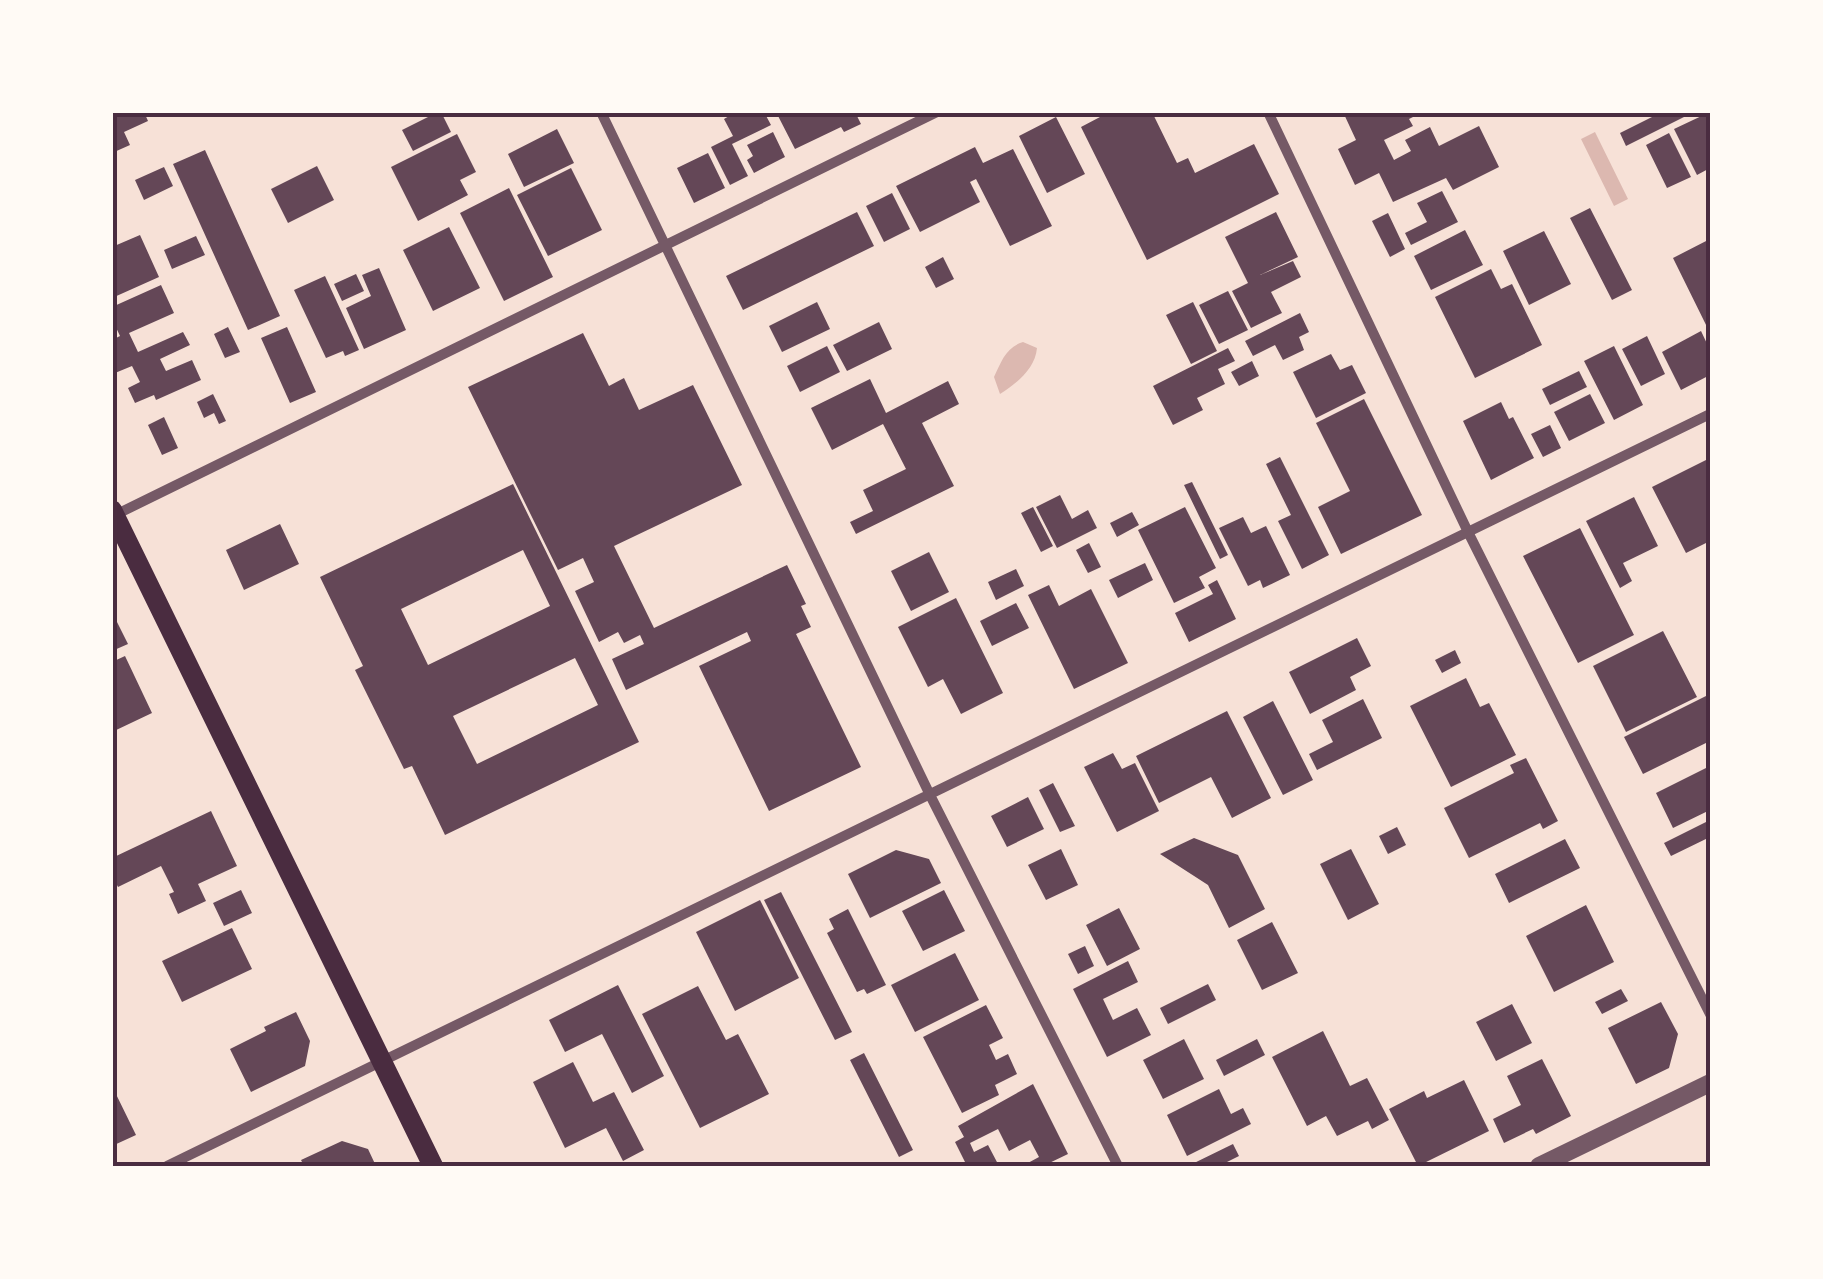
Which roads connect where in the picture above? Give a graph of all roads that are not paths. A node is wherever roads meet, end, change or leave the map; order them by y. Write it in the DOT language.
graph roads {
  1 [pos="601,112"];
  2 [pos="936,112"];
  3 [pos="1268,112"];
  4 [pos="666,245"];
  5 [pos="1710,414"];
  6 [pos="113,514"];
  7 [pos="1468,532"];
  8 [pos="930,795"];
  9 [pos="1710,1014"];
  10 [pos="380,1063"];
  11 [pos="1710,1083"];
  12 [pos="167,1166"];
  13 [pos="432,1166"];
  14 [pos="1118,1166"];
  15 [pos="1539,1166"];
  1 -- 4 [label="street"];
  2 -- 4 [label="street"];
  3 -- 7 [label="street"];
  4 -- 6 [label="street"];
  4 -- 8 [label="street"];
  5 -- 7 [label="street"];
  6 -- 10 [label="main road"];
  7 -- 8 [label="street"];
  7 -- 9 [label="street"];
  8 -- 10 [label="street"];
  8 -- 14 [label="street"];
  10 -- 12 [label="street"];
  10 -- 13 [label="main road"];
  11 -- 15 [label="street"];
}
